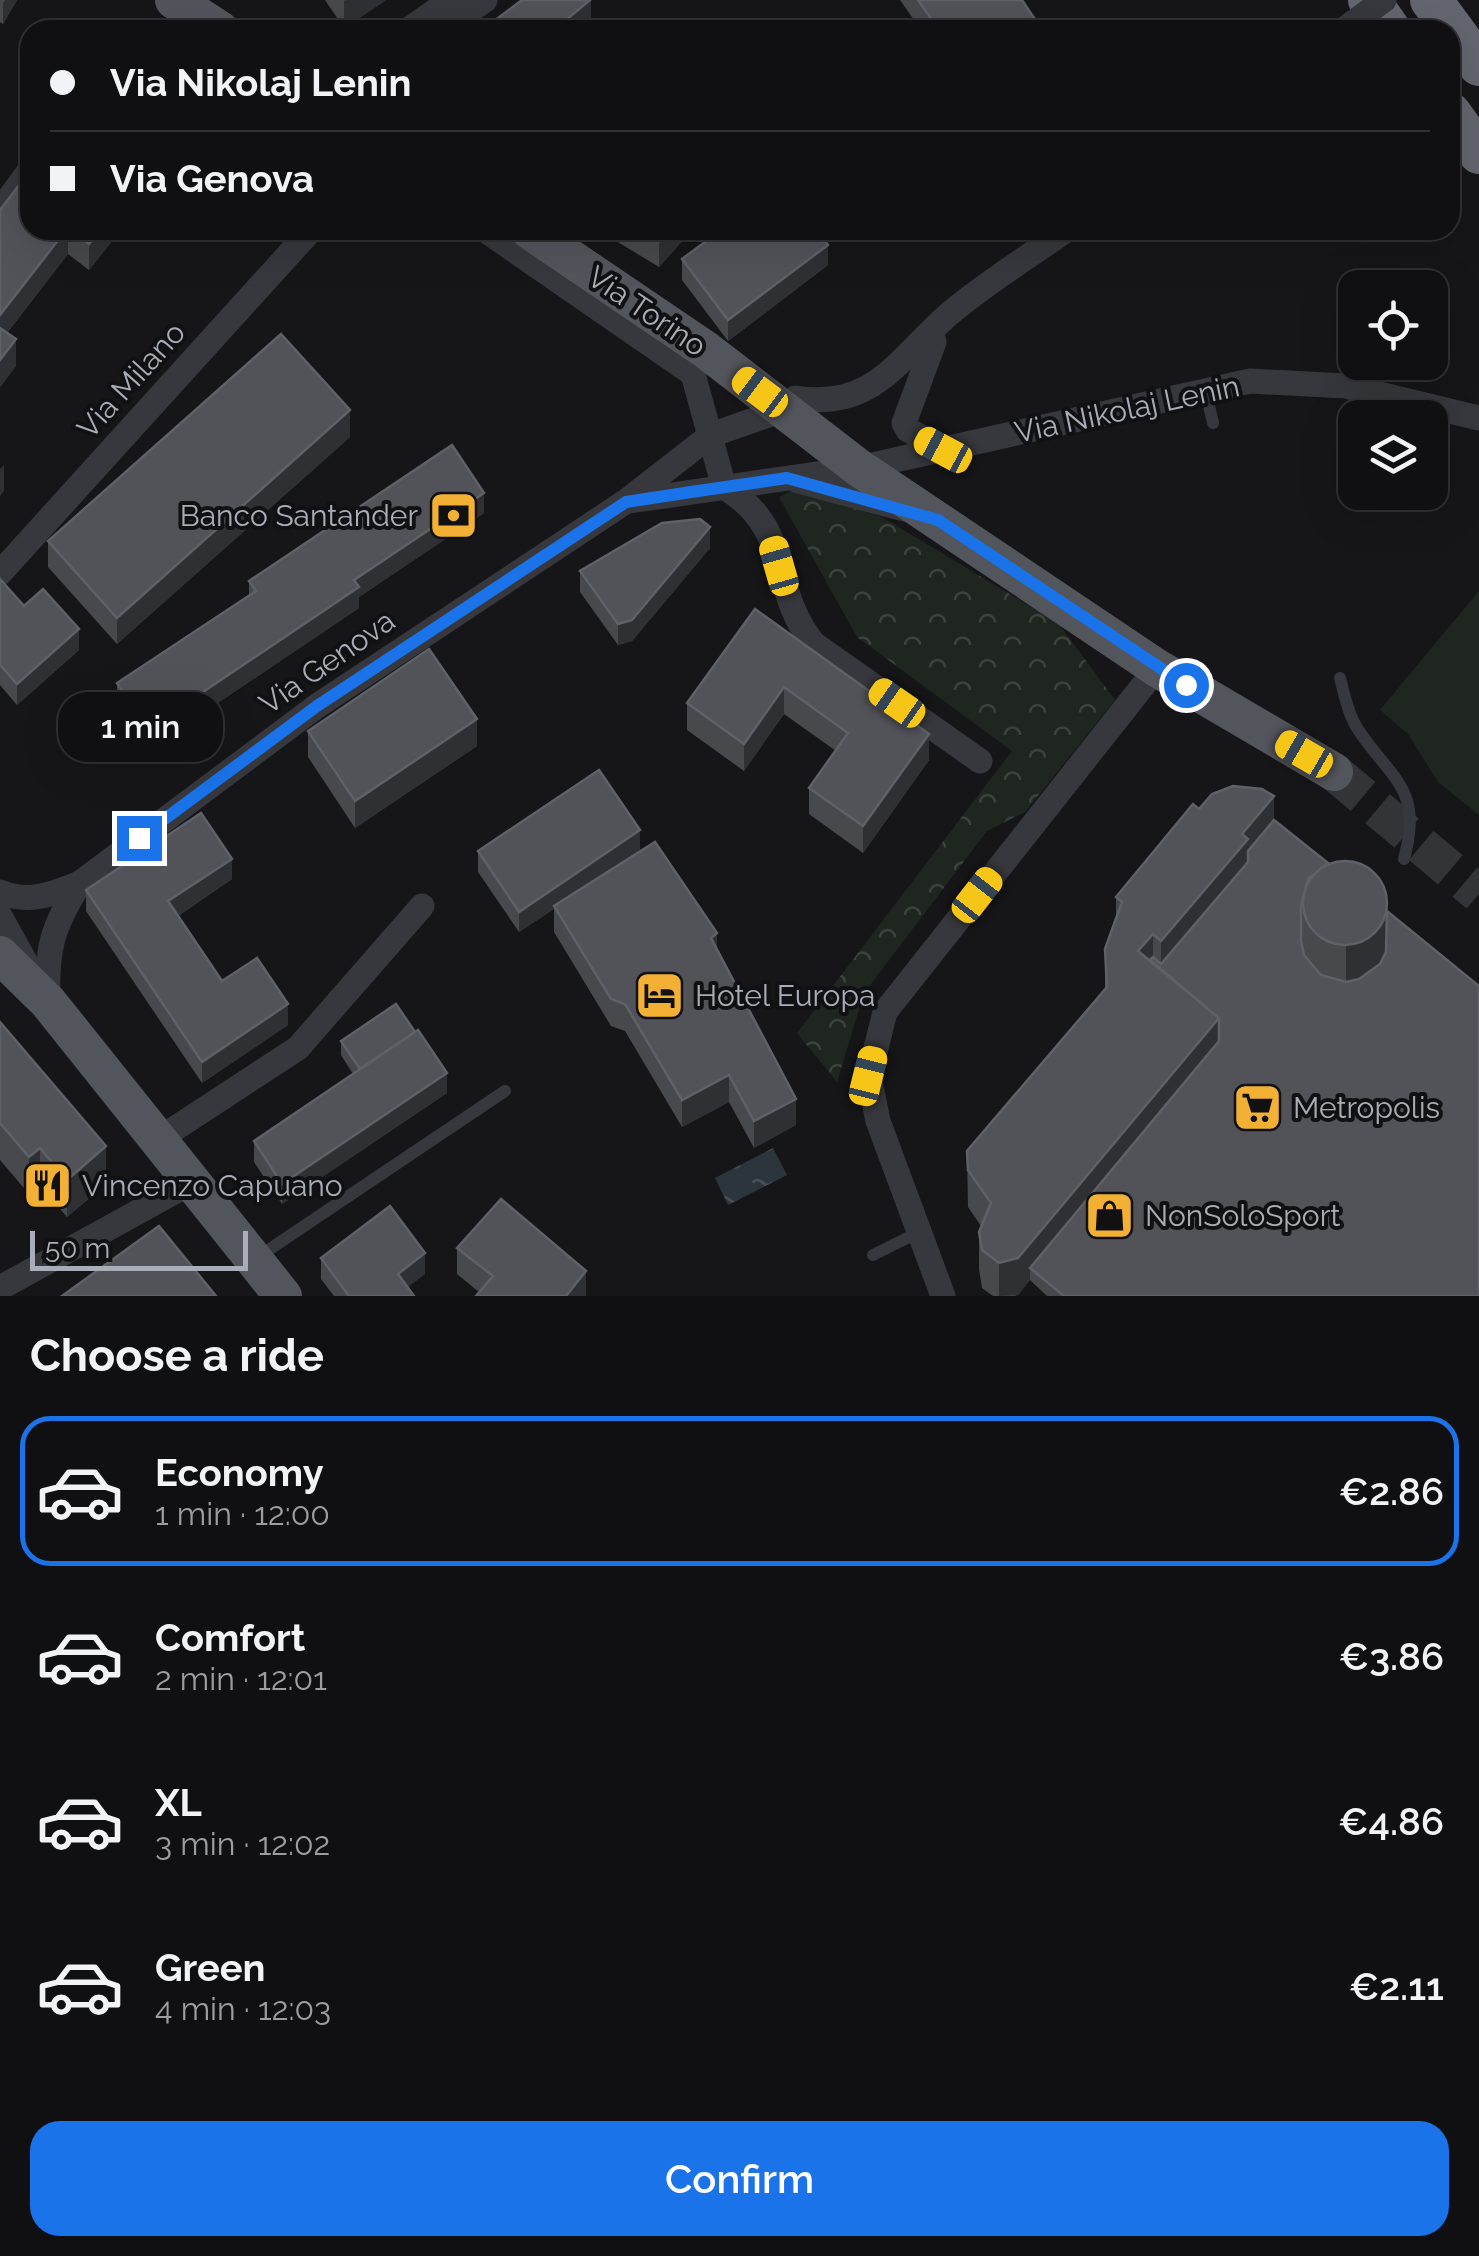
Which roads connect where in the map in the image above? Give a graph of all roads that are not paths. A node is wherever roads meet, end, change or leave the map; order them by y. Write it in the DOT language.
graph roads {
  1 [pos="174,0"];
  2 [pos="451,0"];
  3 [pos="485,0"];
  4 [pos="1384,0"];
  5 [pos="205,20"];
  6 [pos="422,20"];
  7 [pos="457,20"];
  8 [pos="1357,20"];
  9 [pos="1460,40"];
  10 [pos="1479,66"];
  11 [pos="1460,126"];
  12 [pos="1479,153"];
  13 [pos="20,184"];
  14 [pos="0,212"];
  15 [pos="302,240"];
  16 [pos="500,240"];
  17 [pos="544,240"];
  18 [pos="1052,240"];
  19 [pos="948,315"];
  20 [pos="1205,389"];
  21 [pos="784,400"];
  22 [pos="1479,418"];
  23 [pos="1212,423"];
  24 [pos="711,436"];
  25 [pos="943,450"];
  26 [pos="859,468"];
  27 [pos="787,478"];
  28 [pos="724,487"];
  29 [pos="626,502"];
  30 [pos="938,520"];
  31 [pos="0,573"];
  32 [pos="1156,668"];
  33 [pos="1340,678"];
  34 [pos="980,761"];
  35 [pos="1334,772"];
  36 [pos="1404,859"];
  37 [pos="80,882"];
  38 [pos="0,892"];
  39 [pos="422,906"];
  40 [pos="0,916"];
  41 [pos="0,954"];
  42 [pos="48,1002"];
  43 [pos="505,1092"];
  44 [pos="159,1139"];
  45 [pos="194,1181"];
  46 [pos="919,1232"];
  47 [pos="874,1255"];
  48 [pos="254,1260"];
  49 [pos="0,1288"];
  50 [pos="283,1296"];
  51 [pos="943,1296"];
  1 -- 5 [label="main road"];
  2 -- 6 [label="street"];
  3 -- 7 [label="street"];
  4 -- 8 [label="street, bridge"];
  9 -- 10 [label="highway"];
  11 -- 12 [label="highway"];
  13 -- 14 [label="street"];
  15 -- 31 [label="street, Via Milano"];
  16 -- 24 [label="street"];
  17 -- 21 [label="main road, Via Torino"];
  18 -- 19 [label="street"];
  19 -- 21 [label="street"];
  19 -- 25 [label="street"];
  20 -- 22 [label="street, Via Nikolaj Lenin"];
  20 -- 23 [label="lane"];
  20 -- 25 [label="street, Via Nikolaj Lenin"];
  21 -- 24 [label="street, Via Genova"];
  21 -- 26 [label="main road, Via Torino"];
  24 -- 28 [label="street"];
  24 -- 29 [label="street, Via Genova"];
  25 -- 26 [label="street, Via Nikolaj Lenin"];
  26 -- 27 [label="street, Via Genova"];
  26 -- 30 [label="main road"];
  27 -- 28 [label="street, Via Genova"];
  27 -- 30 [label="street"];
  28 -- 29 [label="street, Via Genova"];
  28 -- 34 [label="street"];
  29 -- 37 [label="street, Via Genova"];
  30 -- 32 [label="main road"];
  32 -- 35 [label="main road"];
  32 -- 46 [label="street"];
  33 -- 36 [label="lane"];
  37 -- 38 [label="street"];
  37 -- 42 [label="street, Via Genova"];
  39 -- 44 [label="street"];
  40 -- 42 [label="street"];
  41 -- 42 [label="main road"];
  42 -- 44 [label="main road"];
  43 -- 48 [label="lane"];
  44 -- 45 [label="main road"];
  45 -- 48 [label="main road"];
  45 -- 49 [label="street"];
  46 -- 47 [label="lane"];
  46 -- 51 [label="street"];
  48 -- 50 [label="main road"];
}
